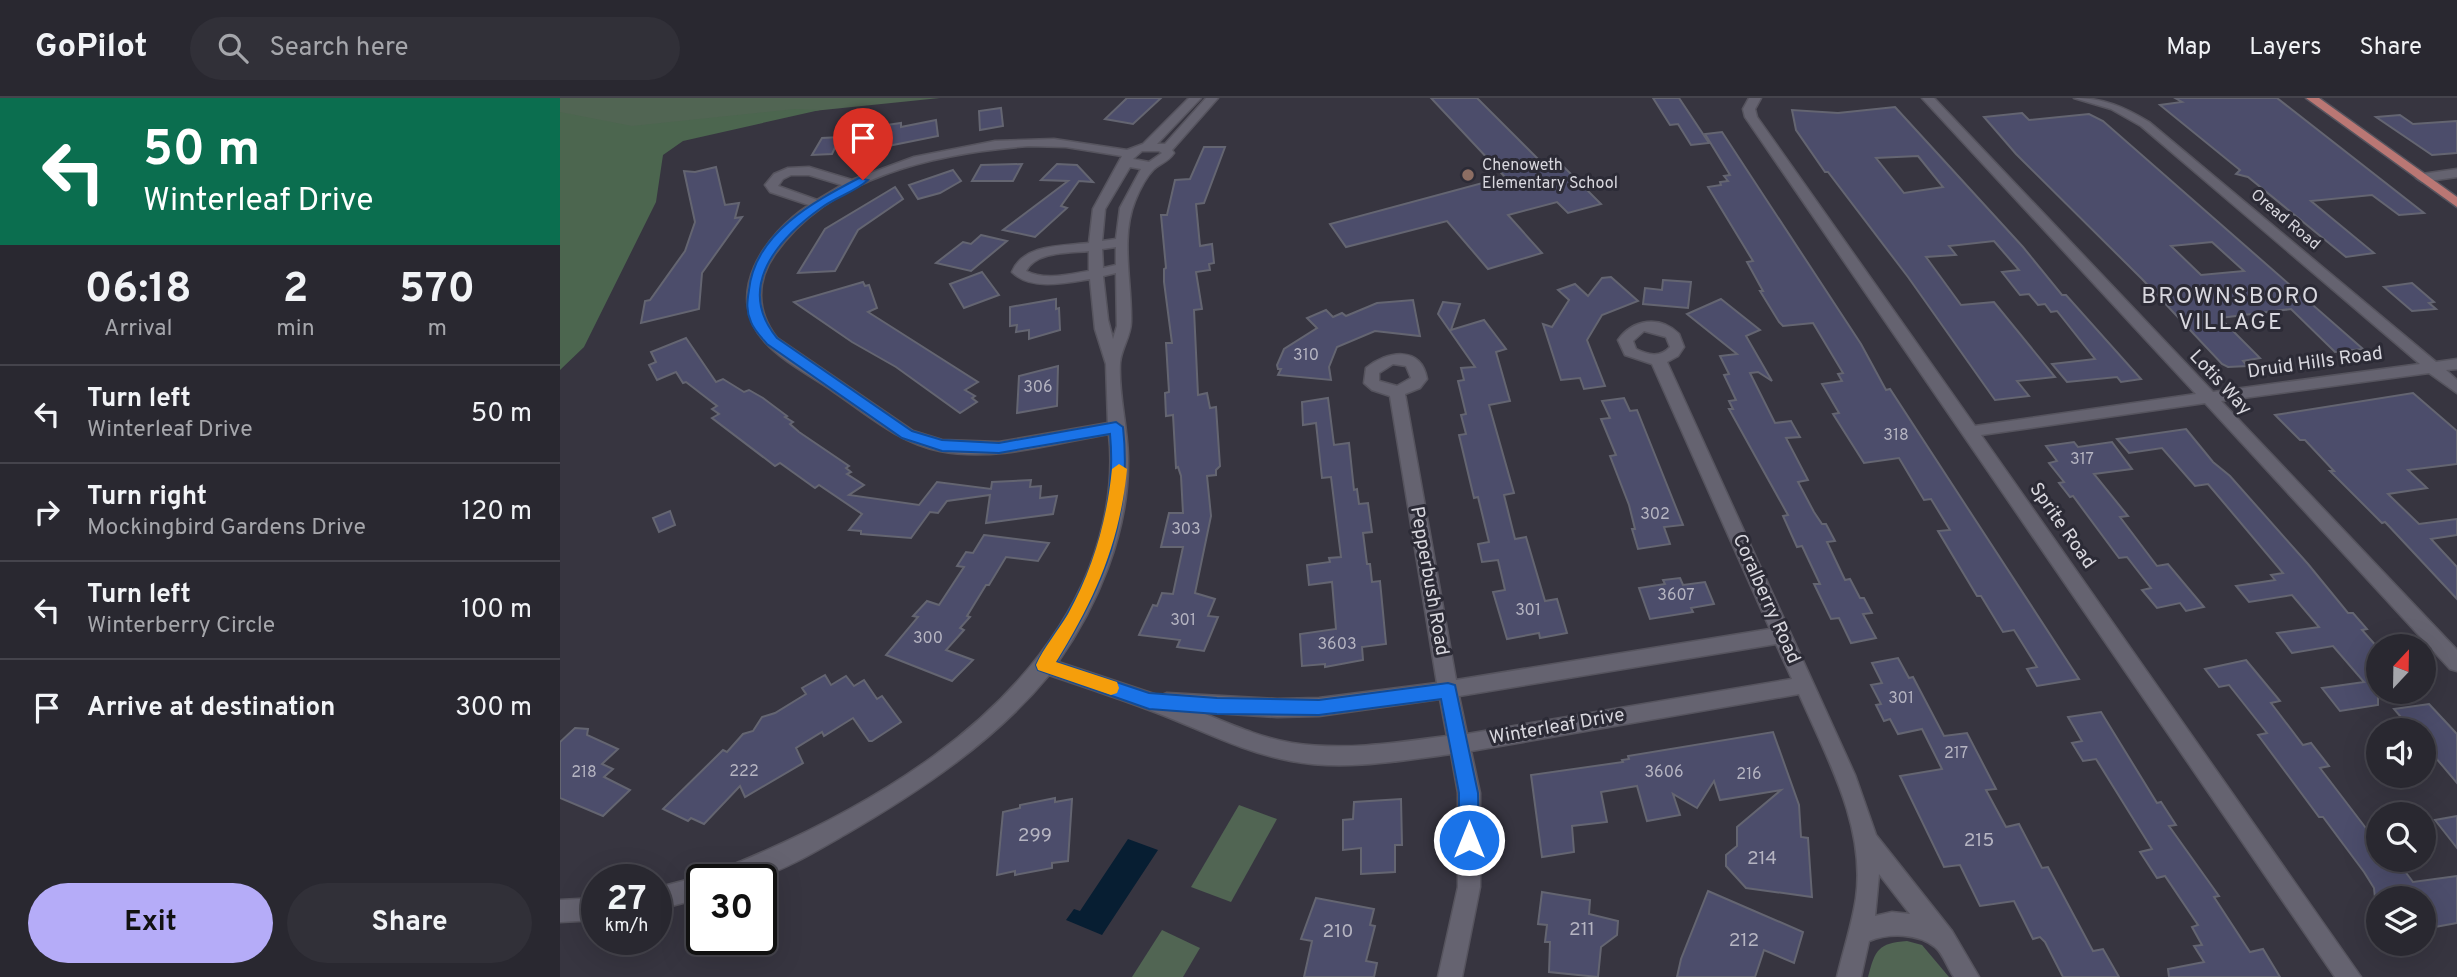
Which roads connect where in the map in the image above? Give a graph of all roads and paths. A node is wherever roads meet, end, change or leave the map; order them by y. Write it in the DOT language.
graph roads {
  1 [pos="1195,98"];
  2 [pos="1212,98"];
  3 [pos="1755,98"];
  4 [pos="1928,98"];
  5 [pos="2080,98"];
  6 [pos="2312,98"];
  7 [pos="1148,146"];
  8 [pos="1166,150"];
  9 [pos="1129,158"];
  10 [pos="1151,165"];
  11 [pos="2457,173"];
  12 [pos="2422,178"];
  13 [pos="854,184"];
  14 [pos="2457,203"];
  15 [pos="818,204"];
  16 [pos="1123,242"];
  17 [pos="1097,245"];
  18 [pos="1123,268"];
  19 [pos="1098,272"];
  20 [pos="1658,360"];
  21 [pos="1113,362"];
  22 [pos="2457,364"];
  23 [pos="2432,367"];
  24 [pos="2457,388"];
  25 [pos="1397,391"];
  26 [pos="2207,397"];
  27 [pos="1116,427"];
  28 [pos="1971,432"];
  29 [pos="1783,635"];
  30 [pos="2457,663"];
  31 [pos="1044,665"];
  32 [pos="1805,685"];
  33 [pos="1448,690"];
  34 [pos="1149,701"];
  35 [pos="1459,744"];
  36 [pos="1867,841"];
  37 [pos="762,864"];
  38 [pos="581,910"];
  39 [pos="560,911"];
  40 [pos="1860,933"];
  41 [pos="1944,940"];
  42 [pos="1450,977"];
  43 [pos="1849,977"];
  44 [pos="1967,977"];
  45 [pos="2349,977"];
  1 -- 7 [label="street"];
  2 -- 8 [label="street"];
  3 -- 28 [label="street, Sprite Road"];
  4 -- 26 [label="street, Lotis Way"];
  5 -- 23 [label="street, Oread Road"];
  6 -- 12 [label="main road"];
  7 -- 8 [label="street"];
  7 -- 9 [label="street"];
  8 -- 10 [label="street"];
  9 -- 10 [label="street"];
  9 -- 13 [label="street"];
  9 -- 17 [label="street"];
  10 -- 16 [label="street"];
  11 -- 12 [label="street"];
  12 -- 14 [label="main road"];
  13 -- 15 [label="street"];
  13 -- 15 [label="street"];
  15 -- 27 [label="street"];
  16 -- 17 [label="street"];
  16 -- 18 [label="street"];
  17 -- 19 [label="street"];
  17 -- 19 [label="street"];
  18 -- 19 [label="street"];
  18 -- 21 [label="street"];
  19 -- 21 [label="street"];
  20 -- 29 [label="street, Coralberry Road"];
  21 -- 27 [label="street"];
  22 -- 23 [label="street, Druid Hills Road"];
  23 -- 24 [label="street, Oread Road"];
  23 -- 26 [label="street, Druid Hills Road"];
  25 -- 33 [label="street, Pepperbush Road"];
  26 -- 28 [label="street, Druid Hills Road"];
  26 -- 30 [label="street, Lotis Way"];
  27 -- 31 [label="street"];
  28 -- 45 [label="street, Sprite Road"];
  29 -- 32 [label="street, Coralberry Road"];
  29 -- 33 [label="street, Winterleaf Drive"];
  31 -- 34 [label="street, Winterleaf Drive"];
  31 -- 37 [label="street"];
  32 -- 35 [label="street, Winterleaf Drive"];
  32 -- 36 [label="street, Coralberry Road"];
  33 -- 34 [label="street, Winterleaf Drive"];
  33 -- 35 [label="street, Pepperbush Road"];
  34 -- 35 [label="street, Winterleaf Drive"];
  35 -- 42 [label="street, Pepperbush Road"];
  36 -- 40 [label="street, Coralberry Road"];
  36 -- 41 [label="street, Coralberry Road"];
  38 -- 39 [label="street"];
  40 -- 41 [label="street"];
  40 -- 43 [label="street, Coralberry Road"];
  41 -- 44 [label="street, Coralberry Road"];
}
